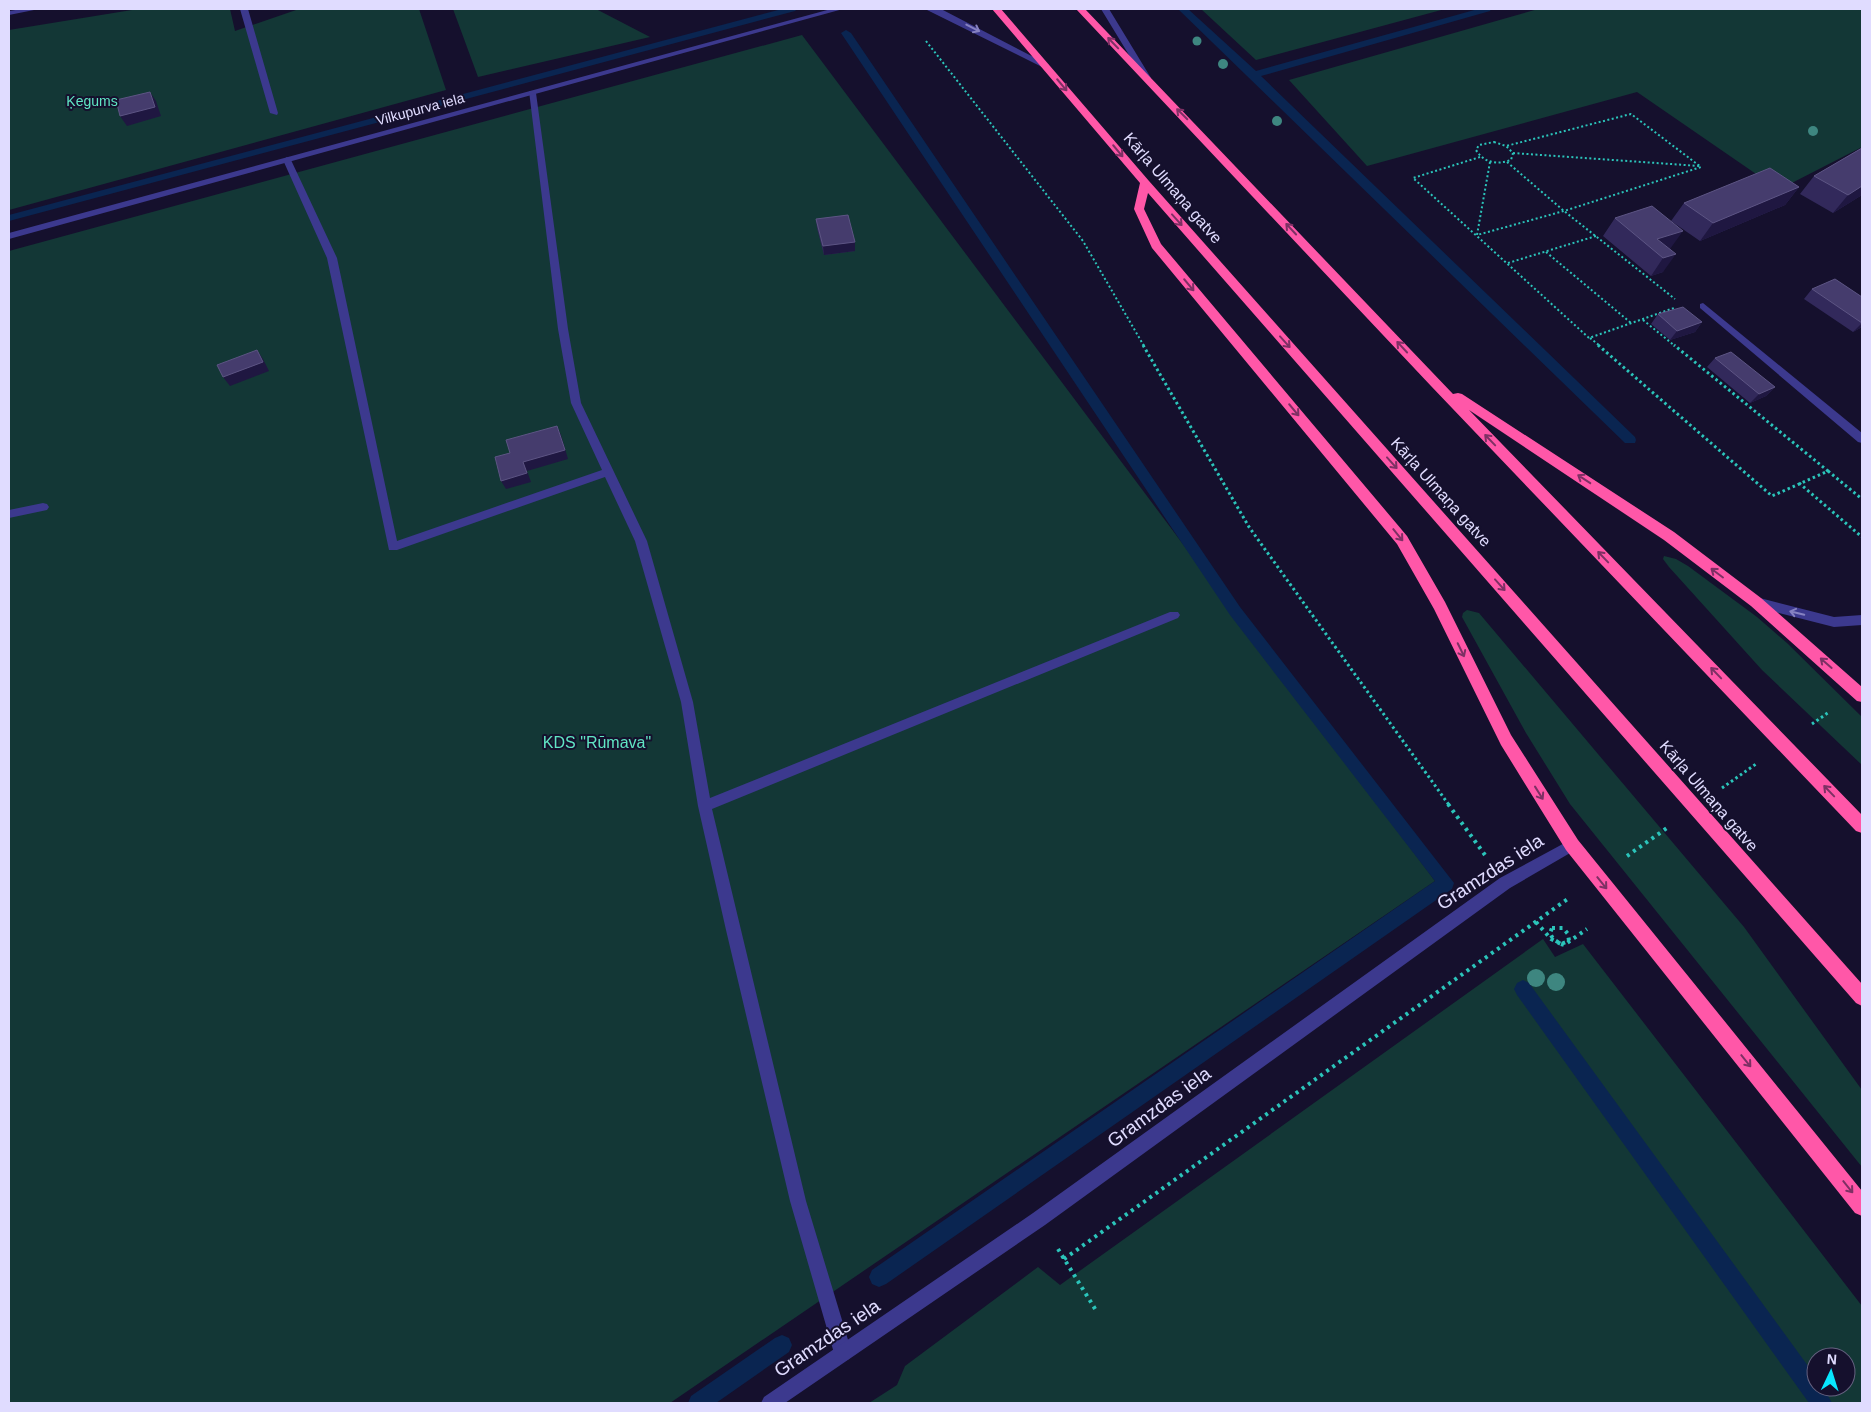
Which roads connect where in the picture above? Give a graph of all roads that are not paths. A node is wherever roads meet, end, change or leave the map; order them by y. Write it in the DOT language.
graph roads {
  1 [pos="35,9"];
  2 [pos="244,9"];
  3 [pos="839,9"];
  4 [pos="929,9"];
  5 [pos="996,9"];
  6 [pos="1080,9"];
  7 [pos="1105,9"];
  8 [pos="9,14"];
  9 [pos="1045,64"];
  10 [pos="1146,78"];
  11 [pos="532,93"];
  12 [pos="274,113"];
  13 [pos="287,160"];
  14 [pos="1144,183"];
  15 [pos="9,236"];
  16 [pos="1703,306"];
  17 [pos="1435,383"];
  18 [pos="1862,439"];
  19 [pos="608,472"];
  20 [pos="43,507"];
  21 [pos="9,514"];
  22 [pos="1756,602"];
  23 [pos="1174,615"];
  24 [pos="1862,620"];
  25 [pos="1862,696"];
  26 [pos="705,806"];
  27 [pos="1862,826"];
  28 [pos="1572,845"];
  29 [pos="1862,996"];
  30 [pos="1862,1206"];
  31 [pos="843,1353"];
  32 [pos="770,1403"];
  1 -- 8 [label="street"];
  2 -- 12 [label="street"];
  3 -- 11 [label="street, Vilkupurva iela"];
  4 -- 9 [label="street, one-way"];
  5 -- 9 [label="highway, Kārļa Ulmaņa gatve"];
  10 -- 6 [label="highway, one-way"];
  7 -- 10 [label="street"];
  9 -- 14 [label="highway, Kārļa Ulmaņa gatve, one-way"];
  17 -- 10 [label="highway, one-way"];
  11 -- 13 [label="street, Vilkupurva iela"];
  11 -- 19 [label="street"];
  13 -- 15 [label="street, Vilkupurva iela"];
  13 -- 19 [label="street"];
  14 -- 28 [label="highway, one-way"];
  14 -- 29 [label="highway, Kārļa Ulmaņa gatve, one-way"];
  16 -- 18 [label="street"];
  22 -- 17 [label="highway, one-way"];
  27 -- 17 [label="highway, one-way"];
  19 -- 26 [label="street"];
  20 -- 21 [label="street"];
  24 -- 22 [label="street, one-way"];
  25 -- 22 [label="highway, one-way"];
  23 -- 26 [label="street"];
  26 -- 31 [label="street"];
  28 -- 30 [label="highway, one-way"];
  28 -- 31 [label="street, Gramzdas iela"];
  31 -- 32 [label="street, Gramzdas iela"];
}
